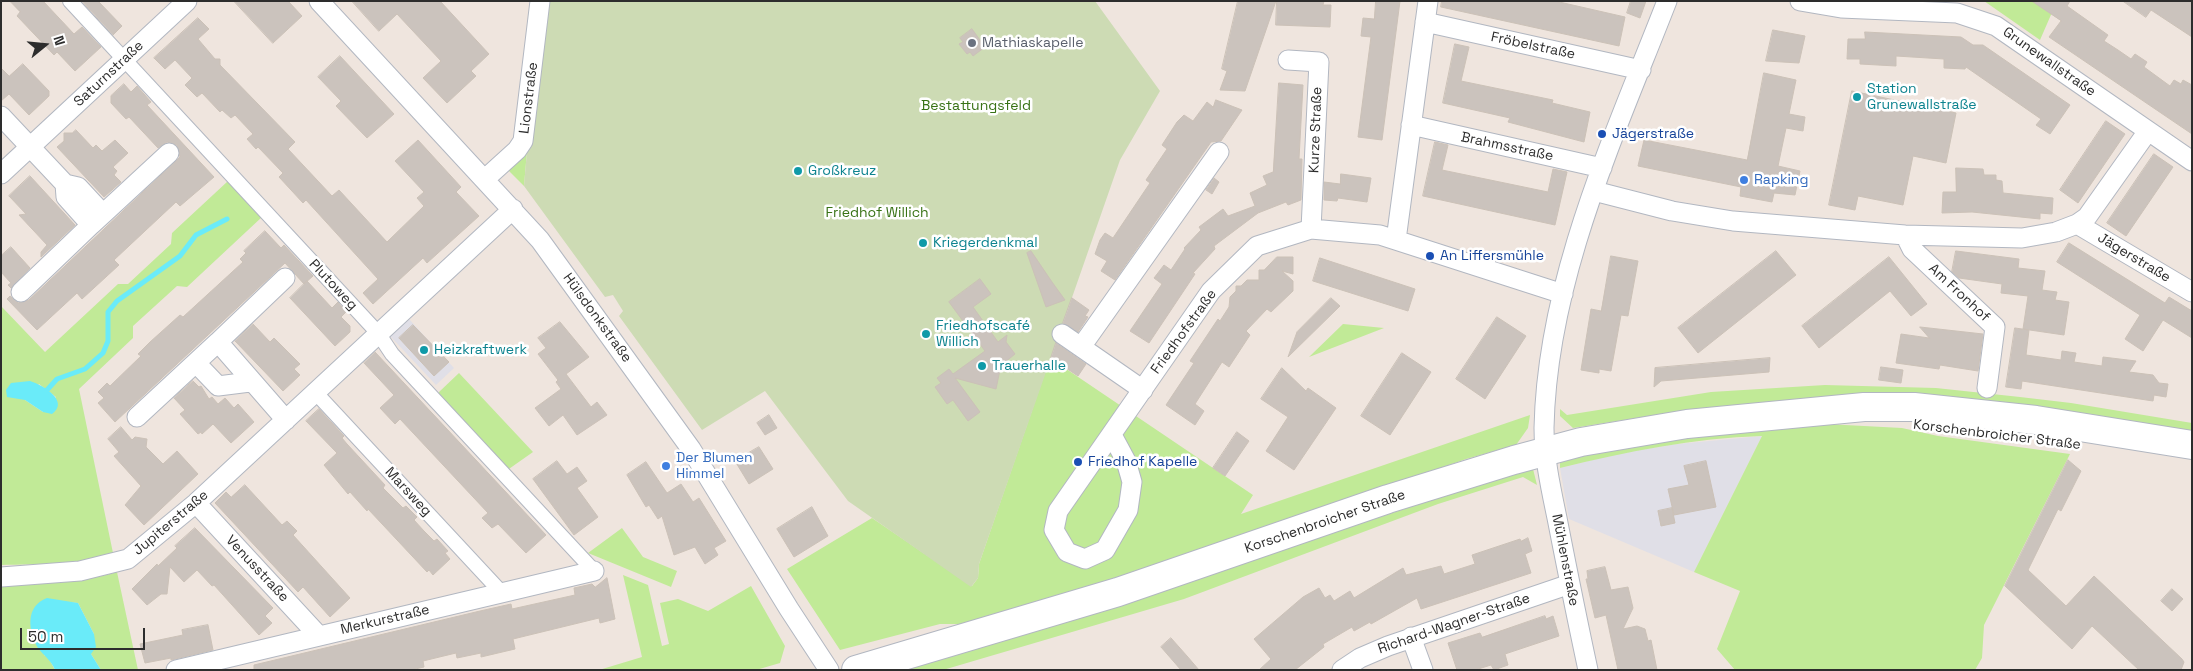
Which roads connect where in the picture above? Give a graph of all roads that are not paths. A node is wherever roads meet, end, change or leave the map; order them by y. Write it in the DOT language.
graph roads {
  1 [pos="70,1"];
  2 [pos="187,1"];
  3 [pos="319,1"];
  4 [pos="540,1"];
  5 [pos="1428,1"];
  6 [pos="1667,1"];
  7 [pos="1800,1"];
  8 [pos="1960,7"];
  9 [pos="1425,22"];
  10 [pos="124,60"];
  11 [pos="1288,60"];
  12 [pos="1641,70"];
  13 [pos="1,116"];
  14 [pos="1411,125"];
  15 [pos="2148,131"];
  16 [pos="30,147"];
  17 [pos="1219,152"];
  18 [pos="169,154"];
  19 [pos="2192,161"];
  20 [pos="1602,168"];
  21 [pos="1,174"];
  22 [pos="485,179"];
  23 [pos="1594,191"];
  24 [pos="513,209"];
  25 [pos="97,220"];
  26 [pos="2077,224"];
  27 [pos="1312,229"];
  28 [pos="1905,235"];
  29 [pos="1396,240"];
  30 [pos="285,278"];
  31 [pos="20,292"];
  32 [pos="2192,292"];
  33 [pos="1563,294"];
  34 [pos="378,333"];
  35 [pos="1062,334"];
  36 [pos="218,342"];
  37 [pos="1082,347"];
  38 [pos="196,362"];
  39 [pos="250,382"];
  40 [pos="1987,388"];
  41 [pos="1143,390"];
  42 [pos="315,392"];
  43 [pos="1802,414"];
  44 [pos="137,417"];
  45 [pos="286,420"];
  46 [pos="1112,435"];
  47 [pos="2192,445"];
  48 [pos="1546,450"];
  49 [pos="2192,463"];
  50 [pos="196,503"];
  51 [pos="594,571"];
  52 [pos="1,577"];
  53 [pos="1570,584"];
  54 [pos="501,592"];
  55 [pos="318,635"];
  56 [pos="1411,637"];
  57 [pos="176,670"];
  58 [pos="829,670"];
  59 [pos="856,670"];
  60 [pos="1342,670"];
  61 [pos="1423,670"];
  62 [pos="1588,670"];
  1 -- 10 [label="street, Plutoweg"];
  2 -- 10 [label="street, Saturnstraße"];
  3 -- 22 [label="street, Hülsdonkstraße"];
  4 -- 22 [label="street, Lionstraße"];
  5 -- 9 [label="street"];
  6 -- 12 [label="street, Mühlenstraße"];
  7 -- 8 [label="street, Grunewallstraße"];
  8 -- 15 [label="street, Grunewallstraße"];
  9 -- 12 [label="street, Fröbelstraße"];
  9 -- 14 [label="street"];
  10 -- 16 [label="street, Saturnstraße"];
  10 -- 34 [label="street, Plutoweg"];
  11 -- 27 [label="street, Kurze Straße"];
  12 -- 20 [label="street, Mühlenstraße"];
  13 -- 16 [label="street"];
  14 -- 20 [label="street, Brahmsstraße"];
  14 -- 29 [label="street"];
  15 -- 19 [label="street, Grunewallstraße"];
  15 -- 26 [label="street, Jägerstraße"];
  16 -- 21 [label="street, Saturnstraße"];
  16 -- 25 [label="street"];
  17 -- 37 [label="street"];
  18 -- 25 [label="street"];
  20 -- 23 [label="street, Mühlenstraße"];
  22 -- 24 [label="street, Hülsdonkstraße"];
  23 -- 28 [label="street, Jägerstraße"];
  23 -- 33 [label="street, Mühlenstraße"];
  24 -- 34 [label="street, Jupiterstraße"];
  24 -- 58 [label="street, Hülsdonkstraße"];
  25 -- 31 [label="street"];
  26 -- 28 [label="street, Jägerstraße"];
  26 -- 32 [label="street, Jägerstraße"];
  27 -- 29 [label="street, Friedhofstraße"];
  27 -- 41 [label="street, Friedhofstraße"];
  28 -- 40 [label="street, Am Fronhof"];
  29 -- 33 [label="street, Friedhofstraße"];
  30 -- 36 [label="street"];
  33 -- 48 [label="street, Mühlenstraße"];
  34 -- 42 [label="street, Jupiterstraße"];
  34 -- 51 [label="street, Plutoweg"];
  35 -- 37 [label="street, Friedhofstraße"];
  36 -- 38 [label="street"];
  36 -- 39 [label="street"];
  37 -- 41 [label="street, Friedhofstraße"];
  38 -- 39 [label="street"];
  38 -- 44 [label="street"];
  39 -- 45 [label="street"];
  41 -- 46 [label="street, Friedhofstraße"];
  42 -- 45 [label="street, Jupiterstraße"];
  42 -- 54 [label="street, Marsweg"];
  43 -- 47 [label="main road, Korschenbroicher Straße"];
  43 -- 48 [label="main road, Korschenbroicher Straße"];
  43 -- 49 [label="main road, Korschenbroicher Straße"];
  45 -- 50 [label="street, Jupiterstraße"];
  46 -- 46 [label="street, Friedhofstraße"];
  48 -- 53 [label="street, Mühlenstraße"];
  48 -- 59 [label="main road, Korschenbroicher Straße"];
  50 -- 52 [label="street, Jupiterstraße"];
  50 -- 55 [label="street, Venusstraße"];
  51 -- 54 [label="street, Merkurstraße"];
  53 -- 56 [label="street, Richard-Wagner-Straße"];
  53 -- 62 [label="street, Mühlenstraße"];
  54 -- 55 [label="street, Merkurstraße"];
  55 -- 57 [label="street, Merkurstraße"];
  56 -- 60 [label="street, Richard-Wagner-Straße"];
  56 -- 61 [label="street"];
}
